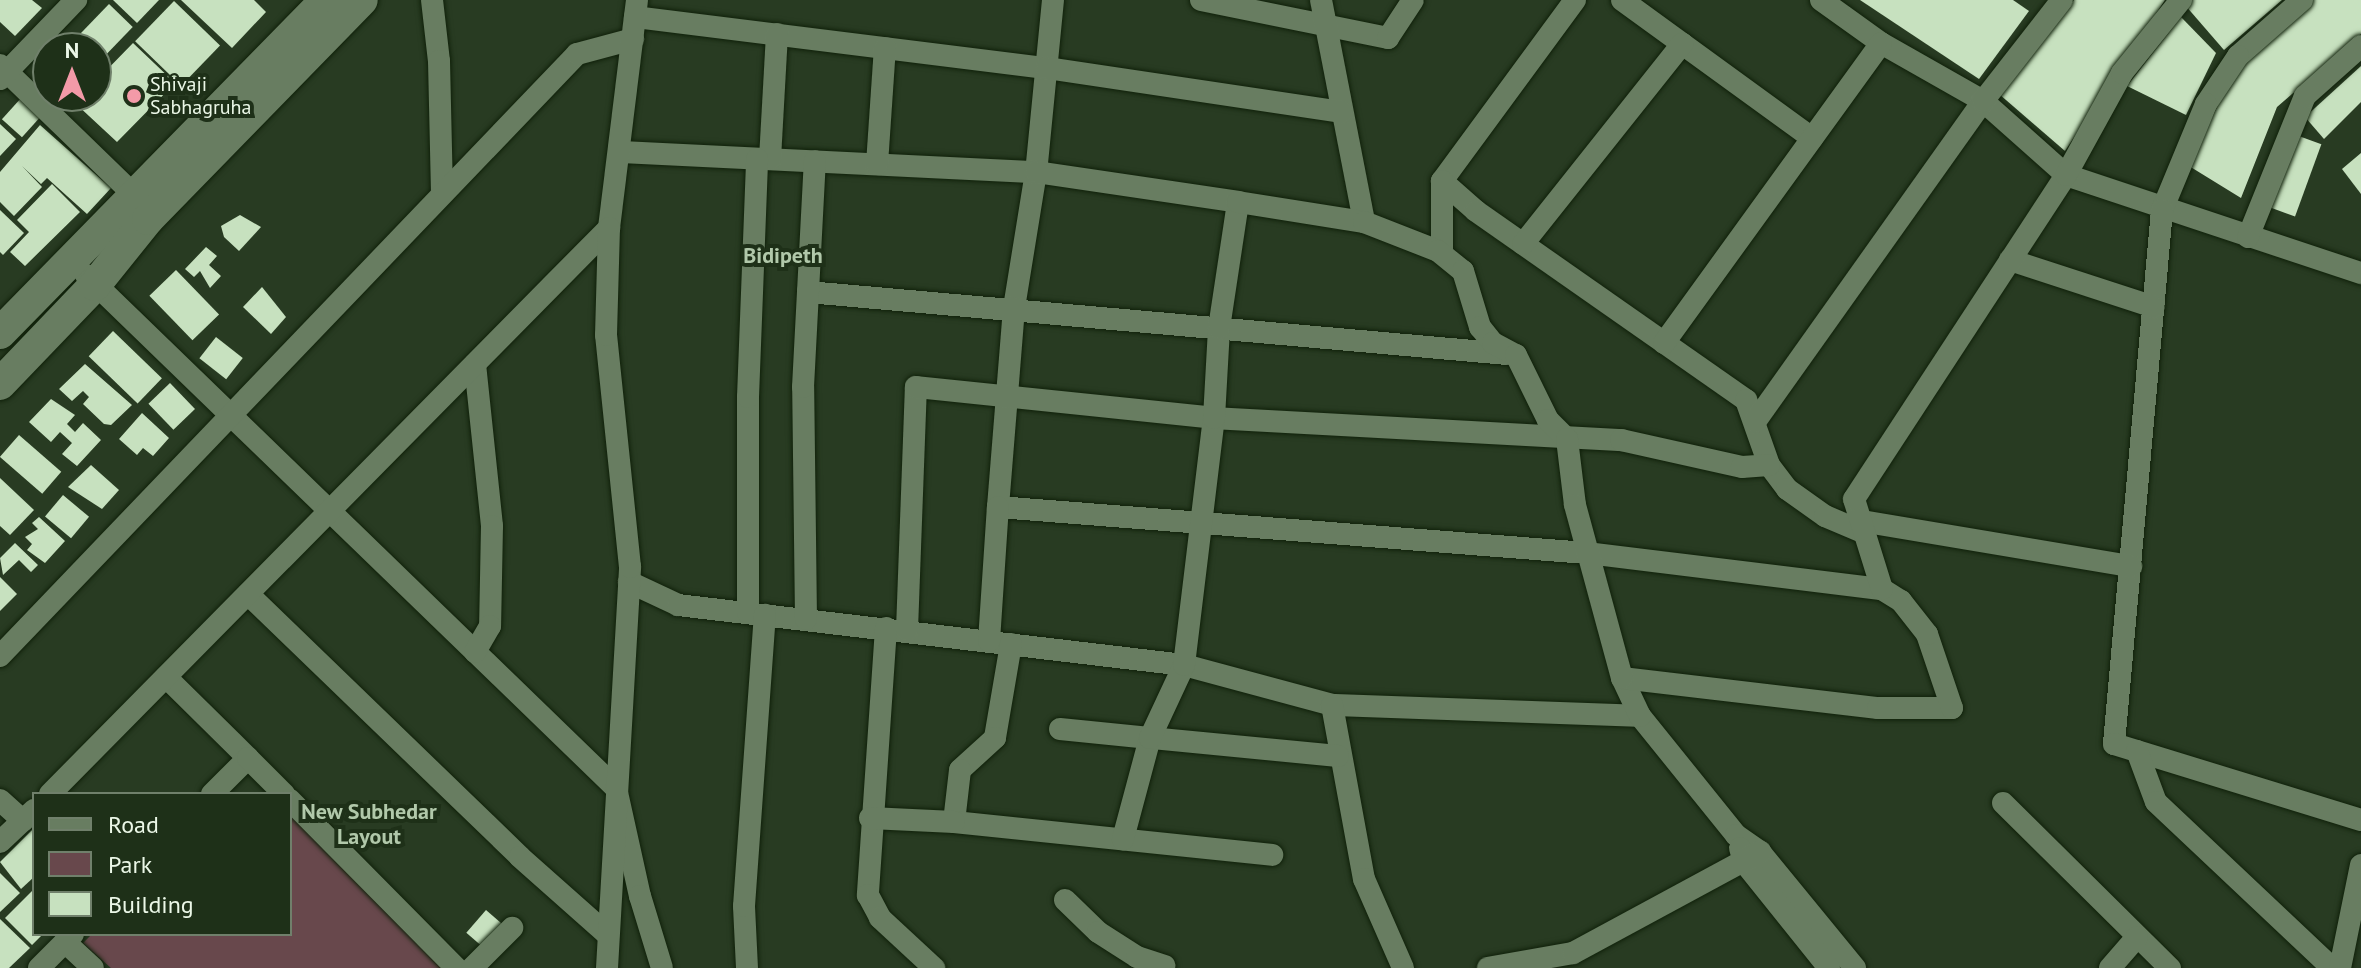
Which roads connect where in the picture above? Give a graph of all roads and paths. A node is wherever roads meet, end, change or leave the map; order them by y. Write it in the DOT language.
graph roads {
  1 [pos="76,0"];
  2 [pos="326,0"];
  3 [pos="362,0"];
  4 [pos="432,0"];
  5 [pos="1053,0"];
  6 [pos="1201,0"];
  7 [pos="1321,0"];
  8 [pos="1413,0"];
  9 [pos="1575,0"];
  10 [pos="1622,0"];
  11 [pos="1821,0"];
  12 [pos="2181,0"];
  13 [pos="2302,0"];
  14 [pos="2056,2"];
  15 [pos="635,18"];
  16 [pos="1325,24"];
  17 [pos="777,34"];
  18 [pos="1881,43"];
  19 [pos="1682,44"];
  20 [pos="2361,46"];
  21 [pos="885,48"];
  22 [pos="1047,68"];
  23 [pos="2,72"];
  24 [pos="1983,101"];
  25 [pos="1342,112"];
  26 [pos="1812,138"];
  27 [pos="622,152"];
  28 [pos="763,159"];
  29 [pos="815,161"];
  30 [pos="877,164"];
  31 [pos="1036,172"];
  32 [pos="2066,175"];
  33 [pos="1442,181"];
  34 [pos="133,194"];
  35 [pos="442,194"];
  36 [pos="1238,202"];
  37 [pos="2162,210"];
  38 [pos="1364,222"];
  39 [pos="609,228"];
  40 [pos="2248,237"];
  41 [pos="1523,244"];
  42 [pos="1442,253"];
  43 [pos="2010,260"];
  44 [pos="70,261"];
  45 [pos="2361,273"];
  46 [pos="95,285"];
  47 [pos="808,292"];
  48 [pos="2154,307"];
  49 [pos="1014,308"];
  50 [pos="1219,328"];
  51 [pos="0,333"];
  52 [pos="1664,343"];
  53 [pos="1516,355"];
  54 [pos="475,364"];
  55 [pos="0,384"];
  56 [pos="1005,396"];
  57 [pos="233,415"];
  58 [pos="1214,418"];
  59 [pos="1755,422"];
  60 [pos="1567,439"];
  61 [pos="1769,465"];
  62 [pos="998,507"];
  63 [pos="330,511"];
  64 [pos="1200,523"];
  65 [pos="1863,527"];
  66 [pos="1587,553"];
  67 [pos="2131,566"];
  68 [pos="629,582"];
  69 [pos="1882,589"];
  70 [pos="248,594"];
  71 [pos="756,614"];
  72 [pos="806,619"];
  73 [pos="897,629"];
  74 [pos="1000,642"];
  75 [pos="475,652"];
  76 [pos="0,656"];
  77 [pos="1184,665"];
  78 [pos="166,677"];
  79 [pos="1622,678"];
  80 [pos="1332,705"];
  81 [pos="1640,716"];
  82 [pos="1060,729"];
  83 [pos="1150,738"];
  84 [pos="2137,751"];
  85 [pos="1338,756"];
  86 [pos="248,758"];
  87 [pos="616,788"];
  88 [pos="52,792"];
  89 [pos="214,792"];
  90 [pos="282,792"];
  91 [pos="0,800"];
  92 [pos="292,802"];
  93 [pos="2003,803"];
  94 [pos="28,816"];
  95 [pos="870,818"];
  96 [pos="2361,820"];
  97 [pos="954,822"];
  98 [pos="1123,839"];
  99 [pos="0,842"];
  100 [pos="1272,855"];
  101 [pos="1752,857"];
  102 [pos="2361,865"];
  103 [pos="1065,900"];
  104 [pos="512,928"];
  105 [pos="608,935"];
  106 [pos="2137,937"];
  107 [pos="69,938"];
  108 [pos="1170,967"];
  109 [pos="39,968"];
  110 [pos="93,968"];
  111 [pos="456,968"];
  112 [pos="472,968"];
  113 [pos="607,968"];
  114 [pos="662,968"];
  115 [pos="747,968"];
  116 [pos="934,968"];
  117 [pos="1403,968"];
  118 [pos="1488,968"];
  119 [pos="1829,968"];
  120 [pos="1855,968"];
  121 [pos="2110,968"];
  122 [pos="2170,968"];
  123 [pos="2332,968"];
  124 [pos="2340,968"];
  1 -- 23 [label="street"];
  2 -- 34 [label="main road"];
  3 -- 46 [label="main road"];
  4 -- 35 [label="street"];
  5 -- 22 [label="street"];
  6 -- 16 [label="street"];
  7 -- 16 [label="street"];
  8 -- 16 [label="street"];
  9 -- 33 [label="street"];
  10 -- 19 [label="street"];
  11 -- 18 [label="street"];
  12 -- 32 [label="street"];
  13 -- 37 [label="street"];
  14 -- 24 [label="street"];
  15 -- 17 [label="street"];
  15 -- 27 [label="street"];
  15 -- 35 [label="street"];
  16 -- 25 [label="street"];
  17 -- 21 [label="street"];
  17 -- 28 [label="street"];
  18 -- 24 [label="street"];
  18 -- 26 [label="street"];
  19 -- 26 [label="street"];
  19 -- 41 [label="street"];
  20 -- 40 [label="street"];
  21 -- 22 [label="street"];
  21 -- 30 [label="street"];
  22 -- 25 [label="street"];
  22 -- 31 [label="street"];
  23 -- 34 [label="street"];
  24 -- 32 [label="street"];
  24 -- 59 [label="street"];
  25 -- 38 [label="street"];
  26 -- 52 [label="street"];
  27 -- 28 [label="street"];
  27 -- 39 [label="street"];
  28 -- 29 [label="street"];
  28 -- 71 [label="street"];
  29 -- 30 [label="street"];
  29 -- 47 [label="street"];
  30 -- 31 [label="street"];
  31 -- 36 [label="street"];
  31 -- 49 [label="street"];
  32 -- 37 [label="street"];
  32 -- 43 [label="street"];
  33 -- 41 [label="street"];
  33 -- 42 [label="street"];
  34 -- 44 [label="main road"];
  35 -- 57 [label="street"];
  36 -- 38 [label="street"];
  36 -- 50 [label="street"];
  37 -- 40 [label="street"];
  37 -- 48 [label="street"];
  38 -- 42 [label="street"];
  39 -- 54 [label="street"];
  39 -- 68 [label="street"];
  40 -- 45 [label="street"];
  41 -- 52 [label="street"];
  42 -- 53 [label="street"];
  43 -- 48 [label="street"];
  43 -- 65 [label="street"];
  44 -- 46 [label="street"];
  44 -- 51 [label="main road"];
  46 -- 55 [label="main road"];
  46 -- 57 [label="street"];
  47 -- 49 [label="street"];
  47 -- 72 [label="street"];
  48 -- 67 [label="street"];
  49 -- 50 [label="street"];
  49 -- 56 [label="street"];
  50 -- 53 [label="street"];
  50 -- 58 [label="street"];
  52 -- 59 [label="street"];
  53 -- 60 [label="street"];
  54 -- 63 [label="street"];
  54 -- 75 [label="street"];
  56 -- 58 [label="street"];
  56 -- 62 [label="street"];
  56 -- 73 [label="street"];
  57 -- 63 [label="street"];
  57 -- 76 [label="street"];
  58 -- 60 [label="street"];
  58 -- 64 [label="street"];
  59 -- 61 [label="street"];
  60 -- 61 [label="street"];
  60 -- 66 [label="street"];
  61 -- 65 [label="street"];
  62 -- 64 [label="street"];
  62 -- 74 [label="street"];
  63 -- 70 [label="street"];
  63 -- 75 [label="street"];
  64 -- 66 [label="street"];
  64 -- 77 [label="street"];
  65 -- 67 [label="street"];
  65 -- 69 [label="street"];
  66 -- 69 [label="street"];
  66 -- 79 [label="street"];
  67 -- 84 [label="street"];
  68 -- 71 [label="street"];
  68 -- 87 [label="street"];
  69 -- 79 [label="street"];
  70 -- 78 [label="street"];
  70 -- 105 [label="street"];
  71 -- 72 [label="street"];
  71 -- 115 [label="street"];
  72 -- 73 [label="street"];
  73 -- 74 [label="street"];
  73 -- 95 [label="street"];
  74 -- 77 [label="street"];
  74 -- 97 [label="street"];
  75 -- 87 [label="street"];
  77 -- 80 [label="street"];
  77 -- 83 [label="street"];
  78 -- 86 [label="street"];
  78 -- 88 [label="street"];
  79 -- 81 [label="street"];
  80 -- 81 [label="street"];
  80 -- 85 [label="street"];
  81 -- 101 [label="street"];
  82 -- 83 [label="street"];
  83 -- 85 [label="street"];
  83 -- 98 [label="street"];
  84 -- 96 [label="street"];
  84 -- 123 [label="street"];
  85 -- 117 [label="street"];
  86 -- 89 [label="street"];
  86 -- 90 [label="street"];
  87 -- 105 [label="street"];
  87 -- 114 [label="street"];
  91 -- 94 [label="street"];
  92 -- 111 [label="street"];
  93 -- 106 [label="street"];
  94 -- 99 [label="street"];
  95 -- 97 [label="street"];
  95 -- 116 [label="street"];
  97 -- 98 [label="street"];
  98 -- 100 [label="street"];
  101 -- 118 [label="street"];
  101 -- 119 [label="street"];
  101 -- 120 [label="street"];
  102 -- 124 [label="street"];
  103 -- 108 [label="street"];
  104 -- 112 [label="street"];
  105 -- 113 [label="street"];
  106 -- 121 [label="street"];
  106 -- 122 [label="street"];
  107 -- 109 [label="street"];
  107 -- 110 [label="street"];
}
